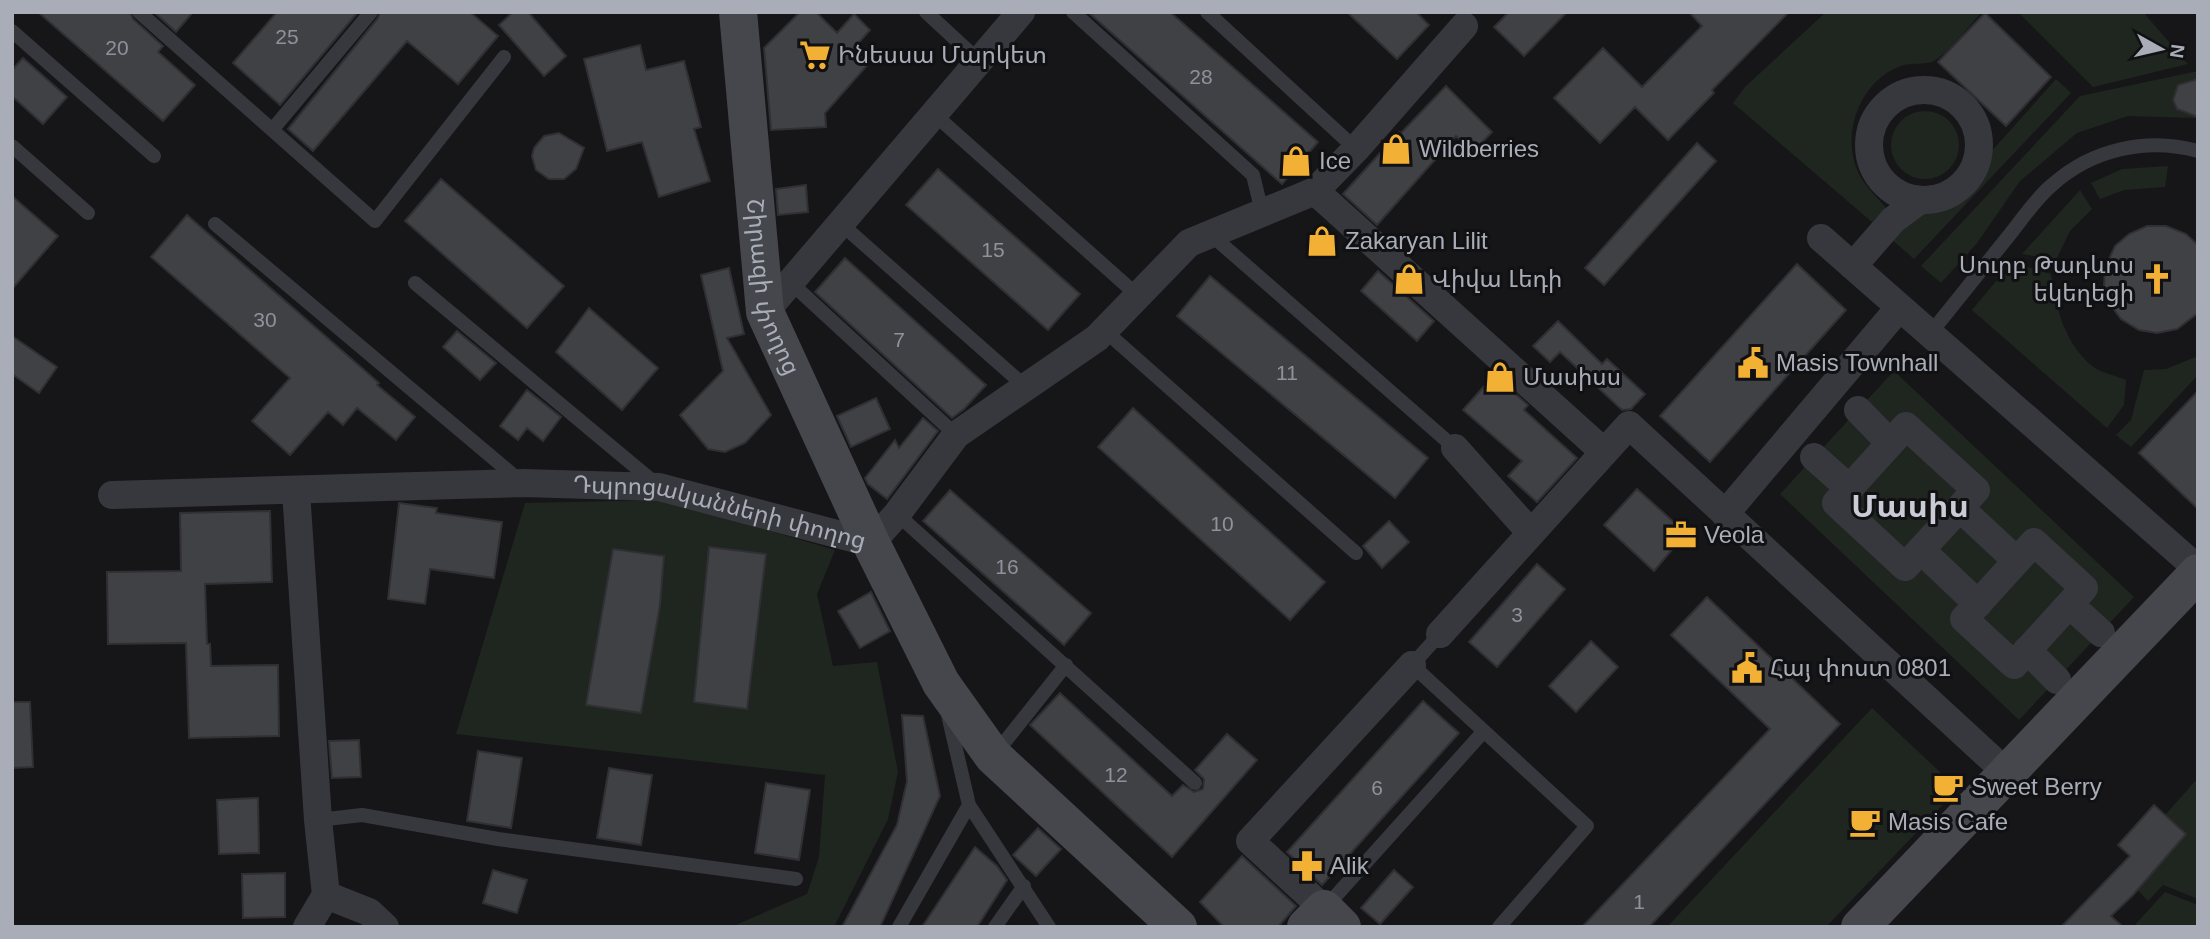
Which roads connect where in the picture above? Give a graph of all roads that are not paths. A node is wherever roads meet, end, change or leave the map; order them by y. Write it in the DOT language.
graph roads {
  1 [pos="139,12"];
  2 [pos="371,12"];
  3 [pos="738,12"];
  4 [pos="926,12"];
  5 [pos="1021,12"];
  6 [pos="1073,12"];
  7 [pos="1207,12"];
  8 [pos="1457,19"];
  9 [pos="12,31"];
  10 [pos="504,57"];
  11 [pos="979,61"];
  12 [pos="934,114"];
  13 [pos="272,130"];
  14 [pos="12,146"];
  15 [pos="1356,149"];
  16 [pos="2198,151"];
  17 [pos="154,156"];
  18 [pos="1315,191"];
  19 [pos="1920,200"];
  20 [pos="88,212"];
  21 [pos="1262,212"];
  22 [pos="840,223"];
  23 [pos="215,224"];
  24 [pos="1209,233"];
  25 [pos="1821,238"];
  26 [pos="1853,266"];
  27 [pos="790,282"];
  28 [pos="415,283"];
  29 [pos="1137,295"];
  30 [pos="1899,309"];
  31 [pos="765,312"];
  32 [pos="1104,330"];
  33 [pos="1929,335"];
  34 [pos="1027,388"];
  35 [pos="1858,410"];
  36 [pos="956,435"];
  37 [pos="1890,443"];
  38 [pos="1455,448"];
  39 [pos="1604,452"];
  40 [pos="1814,457"];
  41 [pos="523,483"];
  42 [pos="659,486"];
  43 [pos="1850,489"];
  44 [pos="296,491"];
  45 [pos="112,495"];
  46 [pos="1960,508"];
  47 [pos="897,514"];
  48 [pos="1724,514"];
  49 [pos="1531,533"];
  50 [pos="871,543"];
  51 [pos="1921,550"];
  52 [pos="1356,553"];
  53 [pos="2017,561"];
  54 [pos="2198,571"];
  55 [pos="1978,604"];
  56 [pos="2070,605"];
  57 [pos="2101,633"];
  58 [pos="1440,634"];
  59 [pos="2026,650"];
  60 [pos="1066,665"];
  61 [pos="1412,665"];
  62 [pos="2057,680"];
  63 [pos="941,683"];
  64 [pos="1484,731"];
  65 [pos="993,756"];
  66 [pos="2007,773"];
  67 [pos="1195,783"];
  68 [pos="969,805"];
  69 [pos="318,821"];
  70 [pos="796,879"];
  71 [pos="1024,886"];
  72 [pos="326,895"];
  73 [pos="1324,921"];
  74 [pos="307,927"];
  75 [pos="385,927"];
  76 [pos="899,927"];
  77 [pos="995,927"];
  78 [pos="1049,927"];
  79 [pos="1178,927"];
  80 [pos="1499,927"];
  81 [pos="1860,927"];
  1 -- 13 [label="lane"];
  2 -- 13 [label="lane"];
  3 -- 31 [label="street, Շիրազի փողոց"];
  4 -- 11 [label="lane"];
  5 -- 11 [label="street"];
  6 -- 21 [label="lane"];
  7 -- 15 [label="lane"];
  8 -- 15 [label="street"];
  9 -- 17 [label="lane"];
  10 -- 13 [label="lane"];
  11 -- 12 [label="street"];
  12 -- 22 [label="street"];
  12 -- 29 [label="lane"];
  14 -- 20 [label="lane"];
  15 -- 18 [label="street"];
  16 -- 33 [label="lane"];
  18 -- 21 [label="street"];
  18 -- 39 [label="street"];
  19 -- 26 [label="street"];
  21 -- 24 [label="street"];
  22 -- 27 [label="street"];
  22 -- 34 [label="lane"];
  23 -- 41 [label="lane"];
  24 -- 29 [label="street"];
  24 -- 38 [label="lane"];
  25 -- 26 [label="street"];
  26 -- 30 [label="street"];
  27 -- 31 [label="street"];
  27 -- 36 [label="lane"];
  28 -- 42 [label="lane"];
  29 -- 32 [label="street"];
  30 -- 33 [label="street"];
  30 -- 48 [label="street"];
  31 -- 50 [label="street, Շիրազի փողոց"];
  32 -- 34 [label="street"];
  32 -- 52 [label="lane"];
  33 -- 54 [label="street"];
  34 -- 36 [label="street"];
  35 -- 37 [label="street"];
  36 -- 47 [label="street"];
  37 -- 43 [label="street"];
  37 -- 46 [label="street"];
  38 -- 49 [label="street"];
  39 -- 48 [label="street"];
  39 -- 49 [label="street"];
  40 -- 43 [label="street"];
  41 -- 42 [label="street, Դպրոցականների փողոց"];
  41 -- 44 [label="street, Դպրոցականների փողոց"];
  42 -- 50 [label="street, Դպրոցականների փողոց"];
  43 -- 51 [label="street"];
  44 -- 45 [label="street, Դպրոցականների փողոց"];
  44 -- 69 [label="street"];
  46 -- 51 [label="street"];
  46 -- 53 [label="street"];
  47 -- 50 [label="street"];
  47 -- 60 [label="lane"];
  48 -- 66 [label="street"];
  49 -- 58 [label="street"];
  50 -- 63 [label="street, Դպրոցականների փողոց"];
  51 -- 55 [label="street"];
  53 -- 55 [label="street"];
  53 -- 56 [label="street"];
  54 -- 66 [label="street"];
  55 -- 59 [label="street"];
  56 -- 57 [label="street"];
  56 -- 59 [label="street"];
  58 -- 61 [label="lane"];
  59 -- 62 [label="street"];
  60 -- 65 [label="lane"];
  60 -- 67 [label="lane"];
  61 -- 64 [label="lane"];
  61 -- 73 [label="street"];
  63 -- 65 [label="street, Դպրոցականների փողոց"];
  63 -- 68 [label="lane"];
  64 -- 73 [label="lane"];
  64 -- 80 [label="lane"];
  65 -- 79 [label="street, Դպրոցականների փողոց"];
  66 -- 81 [label="street"];
  68 -- 71 [label="lane"];
  68 -- 76 [label="lane"];
  69 -- 70 [label="lane"];
  69 -- 72 [label="street"];
  71 -- 77 [label="lane"];
  71 -- 78 [label="lane"];
  72 -- 74 [label="street"];
  72 -- 75 [label="street"];
}
